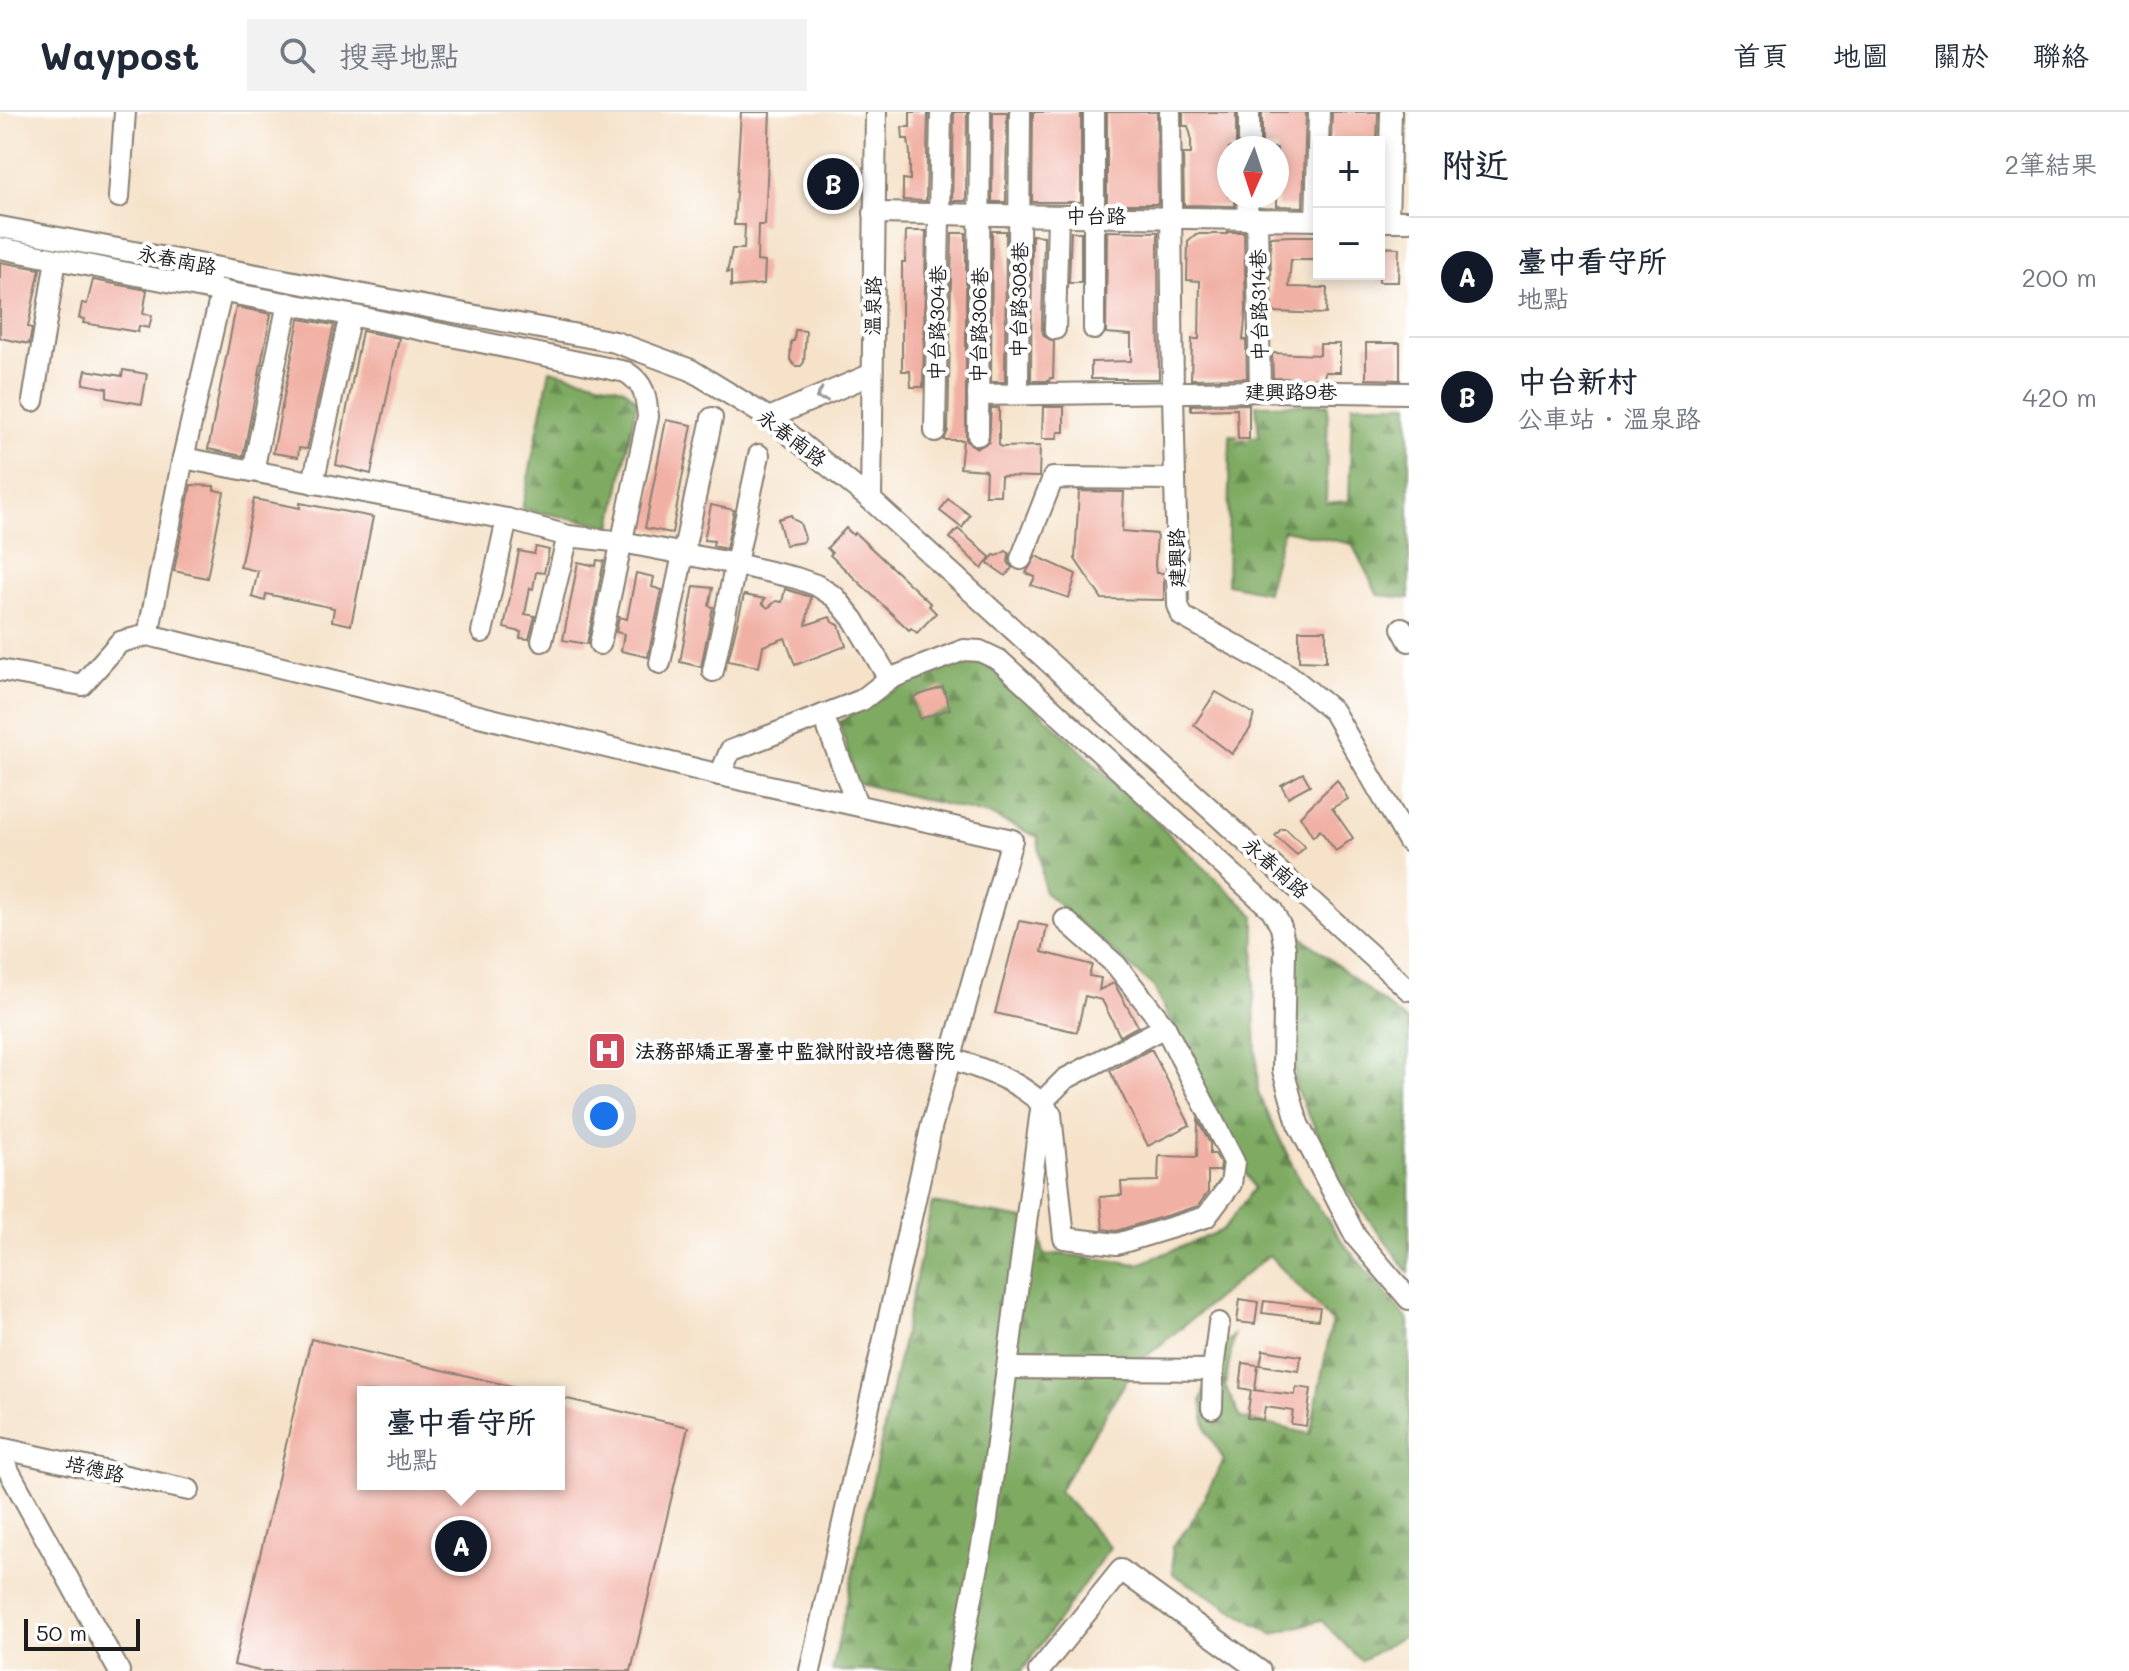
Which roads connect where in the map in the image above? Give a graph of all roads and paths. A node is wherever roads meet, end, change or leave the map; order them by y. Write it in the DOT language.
graph roads {
  1 [pos="125,112"];
  2 [pos="876,112"];
  3 [pos="941,112"];
  4 [pos="980,112"];
  5 [pos="1020,112"];
  6 [pos="1094,112"];
  7 [pos="1170,112"];
  8 [pos="1249,112"];
  9 [pos="1319,112"];
  10 [pos="1391,112"];
  11 [pos="1249,136"];
  12 [pos="119,197"];
  13 [pos="1250,208"];
  14 [pos="1317,208"];
  15 [pos="874,213"];
  16 [pos="939,215"];
  17 [pos="980,215"];
  18 [pos="1021,216"];
  19 [pos="1058,216"];
  20 [pos="1096,217"];
  21 [pos="1171,217"];
  22 [pos="1252,219"];
  23 [pos="1313,220"];
  24 [pos="1392,221"];
  25 [pos="0,227"];
  26 [pos="0,248"];
  27 [pos="56,259"];
  28 [pos="212,266"];
  29 [pos="215,290"];
  30 [pos="288,303"];
  31 [pos="350,315"];
  32 [pos="1055,329"];
  33 [pos="1094,329"];
  34 [pos="872,374"];
  35 [pos="1018,385"];
  36 [pos="1260,391"];
  37 [pos="1409,393"];
  38 [pos="1173,394"];
  39 [pos="978,395"];
  40 [pos="33,401"];
  41 [pos="712,418"];
  42 [pos="769,418"];
  43 [pos="935,431"];
  44 [pos="978,435"];
  45 [pos="759,455"];
  46 [pos="183,458"];
  47 [pos="253,471"];
  48 [pos="1175,479"];
  49 [pos="313,483"];
  50 [pos="871,500"];
  51 [pos="507,519"];
  52 [pos="568,536"];
  53 [pos="622,542"];
  54 [pos="684,555"];
  55 [pos="1021,559"];
  56 [pos="736,564"];
  57 [pos="482,632"];
  58 [pos="148,635"];
  59 [pos="542,641"];
  60 [pos="600,644"];
  61 [pos="660,663"];
  62 [pos="0,670"];
  63 [pos="713,671"];
  64 [pos="889,679"];
  65 [pos="823,715"];
  66 [pos="720,775"];
  67 [pos="857,804"];
  68 [pos="1409,842"];
  69 [pos="1065,920"];
  70 [pos="1409,990"];
  71 [pos="1165,1027"];
  72 [pos="952,1059"];
  73 [pos="1042,1102"];
  74 [pos="1409,1299"];
  75 [pos="1219,1323"];
  76 [pos="1009,1368"];
  77 [pos="1213,1370"];
  78 [pos="1212,1408"];
  79 [pos="0,1448"];
  80 [pos="0,1455"];
  81 [pos="189,1490"];
  82 [pos="119,1671"];
  83 [pos="810,1671"];
  84 [pos="958,1671"];
  85 [pos="1039,1671"];
  86 [pos="1260,1671"];
  1 -- 12 [label="street"];
  2 -- 15 [label="street, 溫泉路"];
  3 -- 16 [label="street, 中台路304巷"];
  4 -- 17 [label="street, 中台路306巷"];
  5 -- 18 [label="street, 中台路308巷"];
  6 -- 20 [label="street"];
  7 -- 21 [label="street, 建興路"];
  8 -- 11 [label="street"];
  9 -- 14 [label="street"];
  10 -- 24 [label="street"];
  13 -- 22 [label="street, 中台路314巷"];
  15 -- 16 [label="street, 中台路"];
  15 -- 34 [label="street, 溫泉路"];
  16 -- 17 [label="street, 中台路"];
  16 -- 43 [label="street, 中台路304巷"];
  17 -- 18 [label="street, 中台路"];
  17 -- 39 [label="street, 中台路306巷"];
  18 -- 19 [label="street, 中台路"];
  18 -- 35 [label="street, 中台路308巷"];
  19 -- 20 [label="street, 中台路"];
  19 -- 32 [label="street"];
  20 -- 21 [label="street, 中台路"];
  20 -- 33 [label="street"];
  21 -- 22 [label="street, 中台路"];
  21 -- 38 [label="street, 建興路"];
  22 -- 23 [label="street, 中台路"];
  22 -- 36 [label="street, 中台路314巷"];
  25 -- 28 [label="street, 永春南路"];
  26 -- 27 [label="street"];
  27 -- 29 [label="street"];
  27 -- 40 [label="street"];
  28 -- 29 [label="street"];
  28 -- 42 [label="street, 永春南路"];
  29 -- 30 [label="street"];
  29 -- 46 [label="street"];
  30 -- 31 [label="street"];
  30 -- 47 [label="street"];
  31 -- 49 [label="street"];
  31 -- 53 [label="street"];
  34 -- 42 [label="street, one-way"];
  34 -- 50 [label="street, 溫泉路"];
  36 -- 37 [label="street, 建興路9巷"];
  36 -- 38 [label="street, 建興路9巷"];
  38 -- 39 [label="street, 建興路9巷"];
  38 -- 48 [label="street, 建興路"];
  39 -- 44 [label="street, 中台路306巷"];
  41 -- 54 [label="street"];
  42 -- 50 [label="street, 永春南路"];
  45 -- 56 [label="street"];
  46 -- 47 [label="street"];
  46 -- 58 [label="street"];
  47 -- 49 [label="street"];
  48 -- 55 [label="street"];
  48 -- 68 [label="street, 建興路"];
  49 -- 51 [label="street"];
  50 -- 70 [label="street, 永春南路"];
  51 -- 52 [label="street"];
  51 -- 57 [label="street"];
  52 -- 53 [label="street"];
  52 -- 59 [label="street"];
  53 -- 54 [label="street"];
  53 -- 60 [label="street"];
  54 -- 56 [label="street"];
  54 -- 61 [label="street"];
  56 -- 63 [label="street"];
  56 -- 64 [label="street"];
  58 -- 62 [label="street"];
  58 -- 66 [label="street"];
  64 -- 65 [label="street"];
  64 -- 74 [label="street"];
  65 -- 66 [label="street"];
  65 -- 67 [label="street"];
  66 -- 67 [label="street"];
  67 -- 72 [label="street"];
  69 -- 71 [label="street"];
  71 -- 73 [label="street"];
  71 -- 73 [label="street"];
  72 -- 73 [label="street"];
  72 -- 83 [label="street"];
  73 -- 76 [label="street"];
  75 -- 77 [label="street"];
  76 -- 77 [label="street"];
  76 -- 84 [label="street"];
  77 -- 78 [label="street"];
  79 -- 81 [label="street, 培德路"];
  80 -- 82 [label="street"];
  85 -- 86 [label="street"];
}
